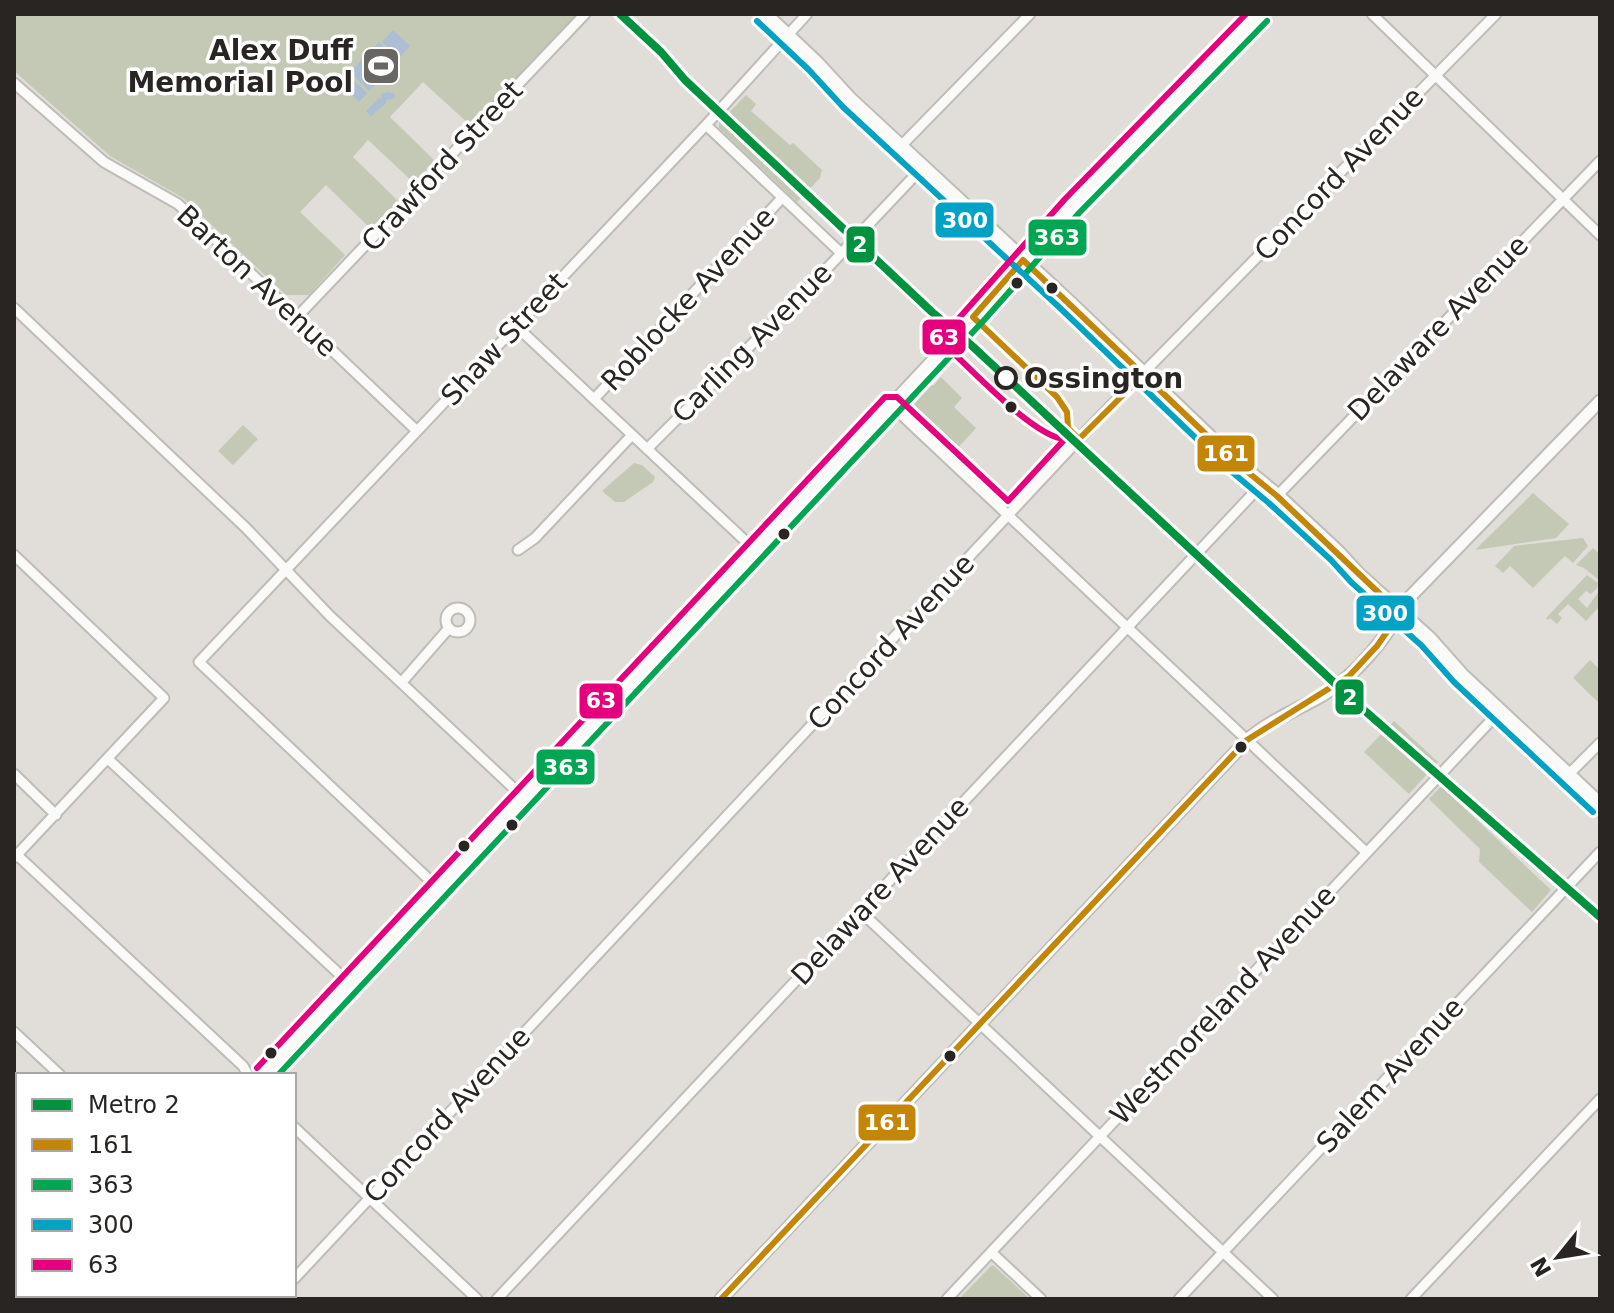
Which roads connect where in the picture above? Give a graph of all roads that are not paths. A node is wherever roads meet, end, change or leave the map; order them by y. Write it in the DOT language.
graph roads {
  1 [pos="585,14"];
  2 [pos="764,14"];
  3 [pos="807,14"];
  4 [pos="1030,14"];
  5 [pos="1260,14"];
  6 [pos="1372,14"];
  7 [pos="1496,14"];
  8 [pos="788,36"];
  9 [pos="1436,75"];
  10 [pos="14,83"];
  11 [pos="706,125"];
  12 [pos="900,147"];
  13 [pos="1600,161"];
  14 [pos="922,168"];
  15 [pos="782,198"];
  16 [pos="1563,199"];
  17 [pos="1600,235"];
  18 [pos="841,253"];
  19 [pos="1023,260"];
  20 [pos="14,308"];
  21 [pos="297,317"];
  22 [pos="516,326"];
  23 [pos="1143,375"];
  24 [pos="594,399"];
  25 [pos="1600,401"];
  26 [pos="891,405"];
  27 [pos="417,431"];
  28 [pos="632,435"];
  29 [pos="647,449"];
  30 [pos="1262,484"];
  31 [pos="1277,496"];
  32 [pos="1008,515"];
  33 [pos="518,550"];
  34 [pos="755,550"];
  35 [pos="14,555"];
  36 [pos="286,569"];
  37 [pos="1400,613"];
  38 [pos="1128,626"];
  39 [pos="449,628"];
  40 [pos="402,682"];
  41 [pos="1500,711"];
  42 [pos="1247,740"];
  43 [pos="1600,743"];
  44 [pos="108,759"];
  45 [pos="14,774"];
  46 [pos="1568,775"];
  47 [pos="522,796"];
  48 [pos="1600,805"];
  49 [pos="56,815"];
  50 [pos="1366,852"];
  51 [pos="1600,852"];
  52 [pos="15,857"];
  53 [pos="438,888"];
  54 [pos="860,911"];
  55 [pos="349,983"];
  56 [pos="980,1024"];
  57 [pos="14,1032"];
  58 [pos="58,1073"];
  59 [pos="247,1073"];
  60 [pos="266,1073"];
  61 [pos="1600,1099"];
  62 [pos="296,1129"];
  63 [pos="1100,1136"];
  64 [pos="370,1198"];
  65 [pos="991,1252"];
  66 [pos="1223,1252"];
  67 [pos="296,1277"];
  68 [pos="477,1299"];
  69 [pos="497,1299"];
  70 [pos="721,1299"];
  71 [pos="947,1299"];
  72 [pos="1041,1299"];
  73 [pos="1179,1299"];
  74 [pos="1273,1299"];
  75 [pos="1411,1299"];
  1 -- 21 [label="street, Crawford Street"];
  2 -- 8 [label="main road"];
  3 -- 8 [label="street, Shaw Street"];
  4 -- 12 [label="street"];
  5 -- 19 [label="street"];
  6 -- 9 [label="street"];
  7 -- 9 [label="street, Concord Avenue"];
  8 -- 11 [label="street, Shaw Street"];
  8 -- 12 [label="main road"];
  9 -- 16 [label="street"];
  9 -- 23 [label="street, Concord Avenue"];
  10 -- 21 [label="street, Barton Avenue"];
  11 -- 15 [label="street"];
  11 -- 22 [label="street, Shaw Street"];
  12 -- 14 [label="main road"];
  13 -- 16 [label="street, Delaware Avenue"];
  14 -- 18 [label="street, Carling Avenue"];
  14 -- 19 [label="main road"];
  15 -- 18 [label="street"];
  15 -- 24 [label="street, Roblocke Avenue"];
  16 -- 17 [label="street"];
  16 -- 31 [label="street, Delaware Avenue"];
  18 -- 29 [label="street, Carling Avenue"];
  19 -- 23 [label="main road"];
  19 -- 26 [label="street"];
  20 -- 36 [label="street"];
  21 -- 27 [label="street, Barton Avenue"];
  22 -- 24 [label="street"];
  22 -- 27 [label="street, Shaw Street"];
  23 -- 30 [label="main road"];
  23 -- 32 [label="street, Concord Avenue"];
  24 -- 28 [label="street"];
  25 -- 37 [label="street"];
  26 -- 32 [label="street"];
  26 -- 34 [label="street"];
  27 -- 36 [label="street, Shaw Street"];
  28 -- 29 [label="street"];
  28 -- 33 [label="street, Roblocke Avenue"];
  29 -- 34 [label="street"];
  30 -- 31 [label="main road"];
  30 -- 38 [label="street, Delaware Avenue"];
  31 -- 37 [label="main road"];
  32 -- 38 [label="street"];
  32 -- 64 [label="street, Concord Avenue"];
  34 -- 47 [label="street"];
  35 -- 44 [label="street"];
  36 -- 40 [label="street"];
  36 -- 53 [label="street, Shaw Street"];
  37 -- 41 [label="main road"];
  37 -- 42 [label="street"];
  38 -- 42 [label="street"];
  38 -- 54 [label="street, Delaware Avenue"];
  39 -- 40 [label="street"];
  40 -- 47 [label="street"];
  41 -- 46 [label="main road"];
  41 -- 50 [label="street, Westmoreland Avenue"];
  42 -- 50 [label="street"];
  42 -- 56 [label="street"];
  43 -- 46 [label="street"];
  44 -- 49 [label="street"];
  44 -- 55 [label="street"];
  45 -- 49 [label="street"];
  46 -- 48 [label="main road"];
  47 -- 53 [label="street"];
  49 -- 52 [label="street"];
  50 -- 63 [label="street, Westmoreland Avenue"];
  51 -- 66 [label="street, Salem Avenue"];
  52 -- 59 [label="street"];
  53 -- 55 [label="street"];
  54 -- 56 [label="street"];
  54 -- 69 [label="street, Delaware Avenue"];
  55 -- 60 [label="street"];
  56 -- 63 [label="street"];
  56 -- 70 [label="street"];
  57 -- 58 [label="street"];
  61 -- 75 [label="street"];
  62 -- 64 [label="street"];
  63 -- 65 [label="street, Westmoreland Avenue"];
  63 -- 66 [label="street"];
  64 -- 67 [label="street, Concord Avenue"];
  64 -- 68 [label="street"];
  65 -- 71 [label="street, Westmoreland Avenue"];
  65 -- 72 [label="street"];
  66 -- 73 [label="street, Salem Avenue"];
  66 -- 74 [label="street"];
}
